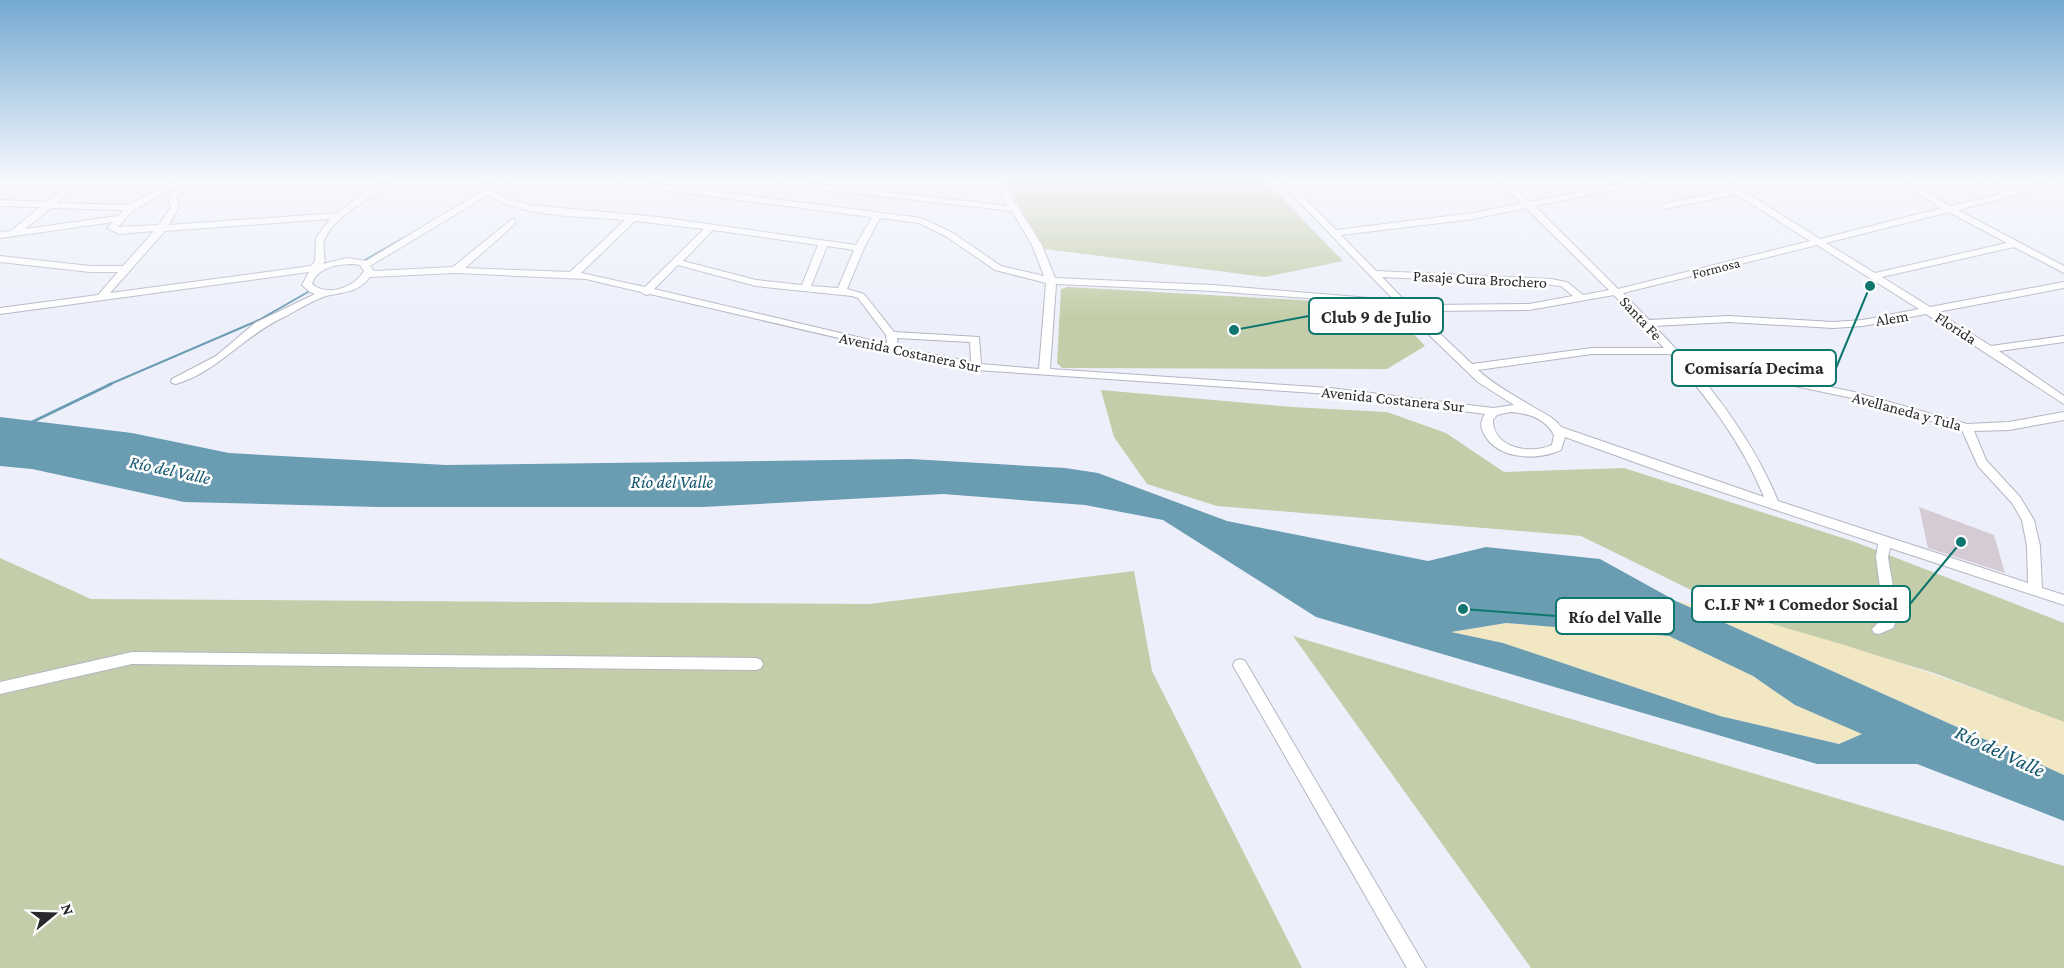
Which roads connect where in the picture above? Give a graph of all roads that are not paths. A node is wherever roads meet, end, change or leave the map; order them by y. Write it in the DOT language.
graph roads {
  1 [pos="21,227"];
  2 [pos="55,227"];
  3 [pos="114,227"];
  4 [pos="173,227"];
  5 [pos="331,227"];
  6 [pos="433,227"];
  7 [pos="506,227"];
  8 [pos="623,227"];
  9 [pos="711,227"];
  10 [pos="712,227"];
  11 [pos="868,227"];
  12 [pos="934,227"];
  13 [pos="1026,227"];
  14 [pos="1327,227"];
  15 [pos="1381,227"];
  16 [pos="1552,227"];
  17 [pos="1796,227"];
  18 [pos="1879,227"];
  19 [pos="1985,227"];
  20 [pos="162,228"];
  21 [pos="14,233"];
  22 [pos="1333,233"];
  23 [pos="0,235"];
  24 [pos="0,240"];
  25 [pos="1820,242"];
  26 [pos="823,244"];
  27 [pos="2016,244"];
  28 [pos="859,248"];
  29 [pos="0,259"];
  30 [pos="676,262"];
  31 [pos="318,268"];
  32 [pos="124,269"];
  33 [pos="367,270"];
  34 [pos="456,270"];
  35 [pos="2064,270"];
  36 [pos="283,273"];
  37 [pos="1373,274"];
  38 [pos="573,275"];
  39 [pos="1875,276"];
  40 [pos="1051,281"];
  41 [pos="307,282"];
  42 [pos="2064,285"];
  43 [pos="806,289"];
  44 [pos="842,290"];
  45 [pos="327,292"];
  46 [pos="646,292"];
  47 [pos="1616,292"];
  48 [pos="104,295"];
  49 [pos="1581,298"];
  50 [pos="1403,304"];
  51 [pos="0,311"];
  52 [pos="1931,312"];
  53 [pos="1645,322"];
  54 [pos="891,335"];
  55 [pos="2062,341"];
  56 [pos="893,349"];
  57 [pos="1989,349"];
  58 [pos="1676,355"];
  59 [pos="976,367"];
  60 [pos="1469,368"];
  61 [pos="1044,373"];
  62 [pos="1482,380"];
  63 [pos="176,381"];
  64 [pos="2064,401"];
  65 [pos="1495,411"];
  66 [pos="1532,411"];
  67 [pos="2064,416"];
  68 [pos="1967,428"];
  69 [pos="1558,430"];
  70 [pos="1773,505"];
  71 [pos="1885,542"];
  72 [pos="2035,590"];
  73 [pos="2064,600"];
  74 [pos="1879,629"];
  75 [pos="756,664"];
  76 [pos="1240,665"];
  77 [pos="0,688"];
  78 [pos="1417,968"];
  1 -- 21 [label="street"];
  2 -- 21 [label="street"];
  3 -- 20 [label="street"];
  4 -- 20 [label="street"];
  5 -- 31 [label="street"];
  6 -- 33 [label="street"];
  7 -- 34 [label="street"];
  8 -- 38 [label="street"];
  9 -- 30 [label="street"];
  10 -- 26 [label="street"];
  11 -- 28 [label="street"];
  12 -- 40 [label="street, Formosa"];
  13 -- 40 [label="street"];
  14 -- 22 [label="street"];
  15 -- 22 [label="street"];
  16 -- 47 [label="street, Santa Fe"];
  17 -- 25 [label="street, Florida"];
  18 -- 25 [label="street, Formosa"];
  19 -- 27 [label="street"];
  20 -- 32 [label="street"];
  21 -- 23 [label="street"];
  21 -- 24 [label="street"];
  22 -- 37 [label="street"];
  25 -- 39 [label="street, Florida"];
  25 -- 47 [label="street, Formosa"];
  26 -- 28 [label="street"];
  26 -- 43 [label="street"];
  27 -- 35 [label="street"];
  27 -- 39 [label="street"];
  28 -- 44 [label="street"];
  29 -- 32 [label="street"];
  30 -- 43 [label="street"];
  30 -- 46 [label="street"];
  31 -- 33 [label="street, Avenida Costanera Sur"];
  31 -- 36 [label="street, Avenida Costanera Sur"];
  31 -- 41 [label="street"];
  32 -- 48 [label="street"];
  33 -- 34 [label="street, Avenida Costanera Sur"];
  33 -- 45 [label="street"];
  34 -- 38 [label="street, Avenida Costanera Sur"];
  36 -- 41 [label="street"];
  36 -- 48 [label="street, Avenida Costanera Sur"];
  37 -- 49 [label="street, Pasaje Cura Brochero"];
  37 -- 50 [label="street"];
  38 -- 46 [label="street, Avenida Costanera Sur"];
  39 -- 52 [label="street, Florida"];
  40 -- 50 [label="street, Formosa"];
  40 -- 61 [label="street"];
  41 -- 45 [label="street"];
  42 -- 52 [label="street, Alem"];
  43 -- 44 [label="street"];
  44 -- 54 [label="street"];
  45 -- 63 [label="street"];
  46 -- 56 [label="street, Avenida Costanera Sur"];
  47 -- 49 [label="street, Formosa"];
  47 -- 53 [label="street, Santa Fe"];
  48 -- 51 [label="street, Avenida Costanera Sur"];
  49 -- 50 [label="street, Formosa"];
  50 -- 60 [label="street"];
  52 -- 53 [label="street, Alem"];
  52 -- 57 [label="street, Florida"];
  53 -- 58 [label="street, Santa Fe"];
  54 -- 56 [label="street"];
  54 -- 59 [label="street"];
  55 -- 57 [label="street"];
  56 -- 59 [label="street, Avenida Costanera Sur"];
  57 -- 64 [label="street, Florida"];
  58 -- 60 [label="street, Avellaneda y Tula"];
  58 -- 68 [label="street, Avellaneda y Tula"];
  58 -- 70 [label="street, Santa Fe"];
  59 -- 61 [label="street, Avenida Costanera Sur"];
  60 -- 62 [label="street"];
  61 -- 65 [label="street, Avenida Costanera Sur"];
  62 -- 65 [label="street"];
  62 -- 66 [label="street"];
  65 -- 66 [label="street"];
  65 -- 69 [label="street"];
  66 -- 69 [label="street"];
  67 -- 68 [label="street, Avellaneda y Tula"];
  68 -- 72 [label="street"];
  69 -- 70 [label="street"];
  70 -- 71 [label="street"];
  71 -- 72 [label="street"];
  71 -- 74 [label="street"];
  72 -- 73 [label="street"];
  75 -- 77 [label="street"];
  76 -- 78 [label="street"];
}
